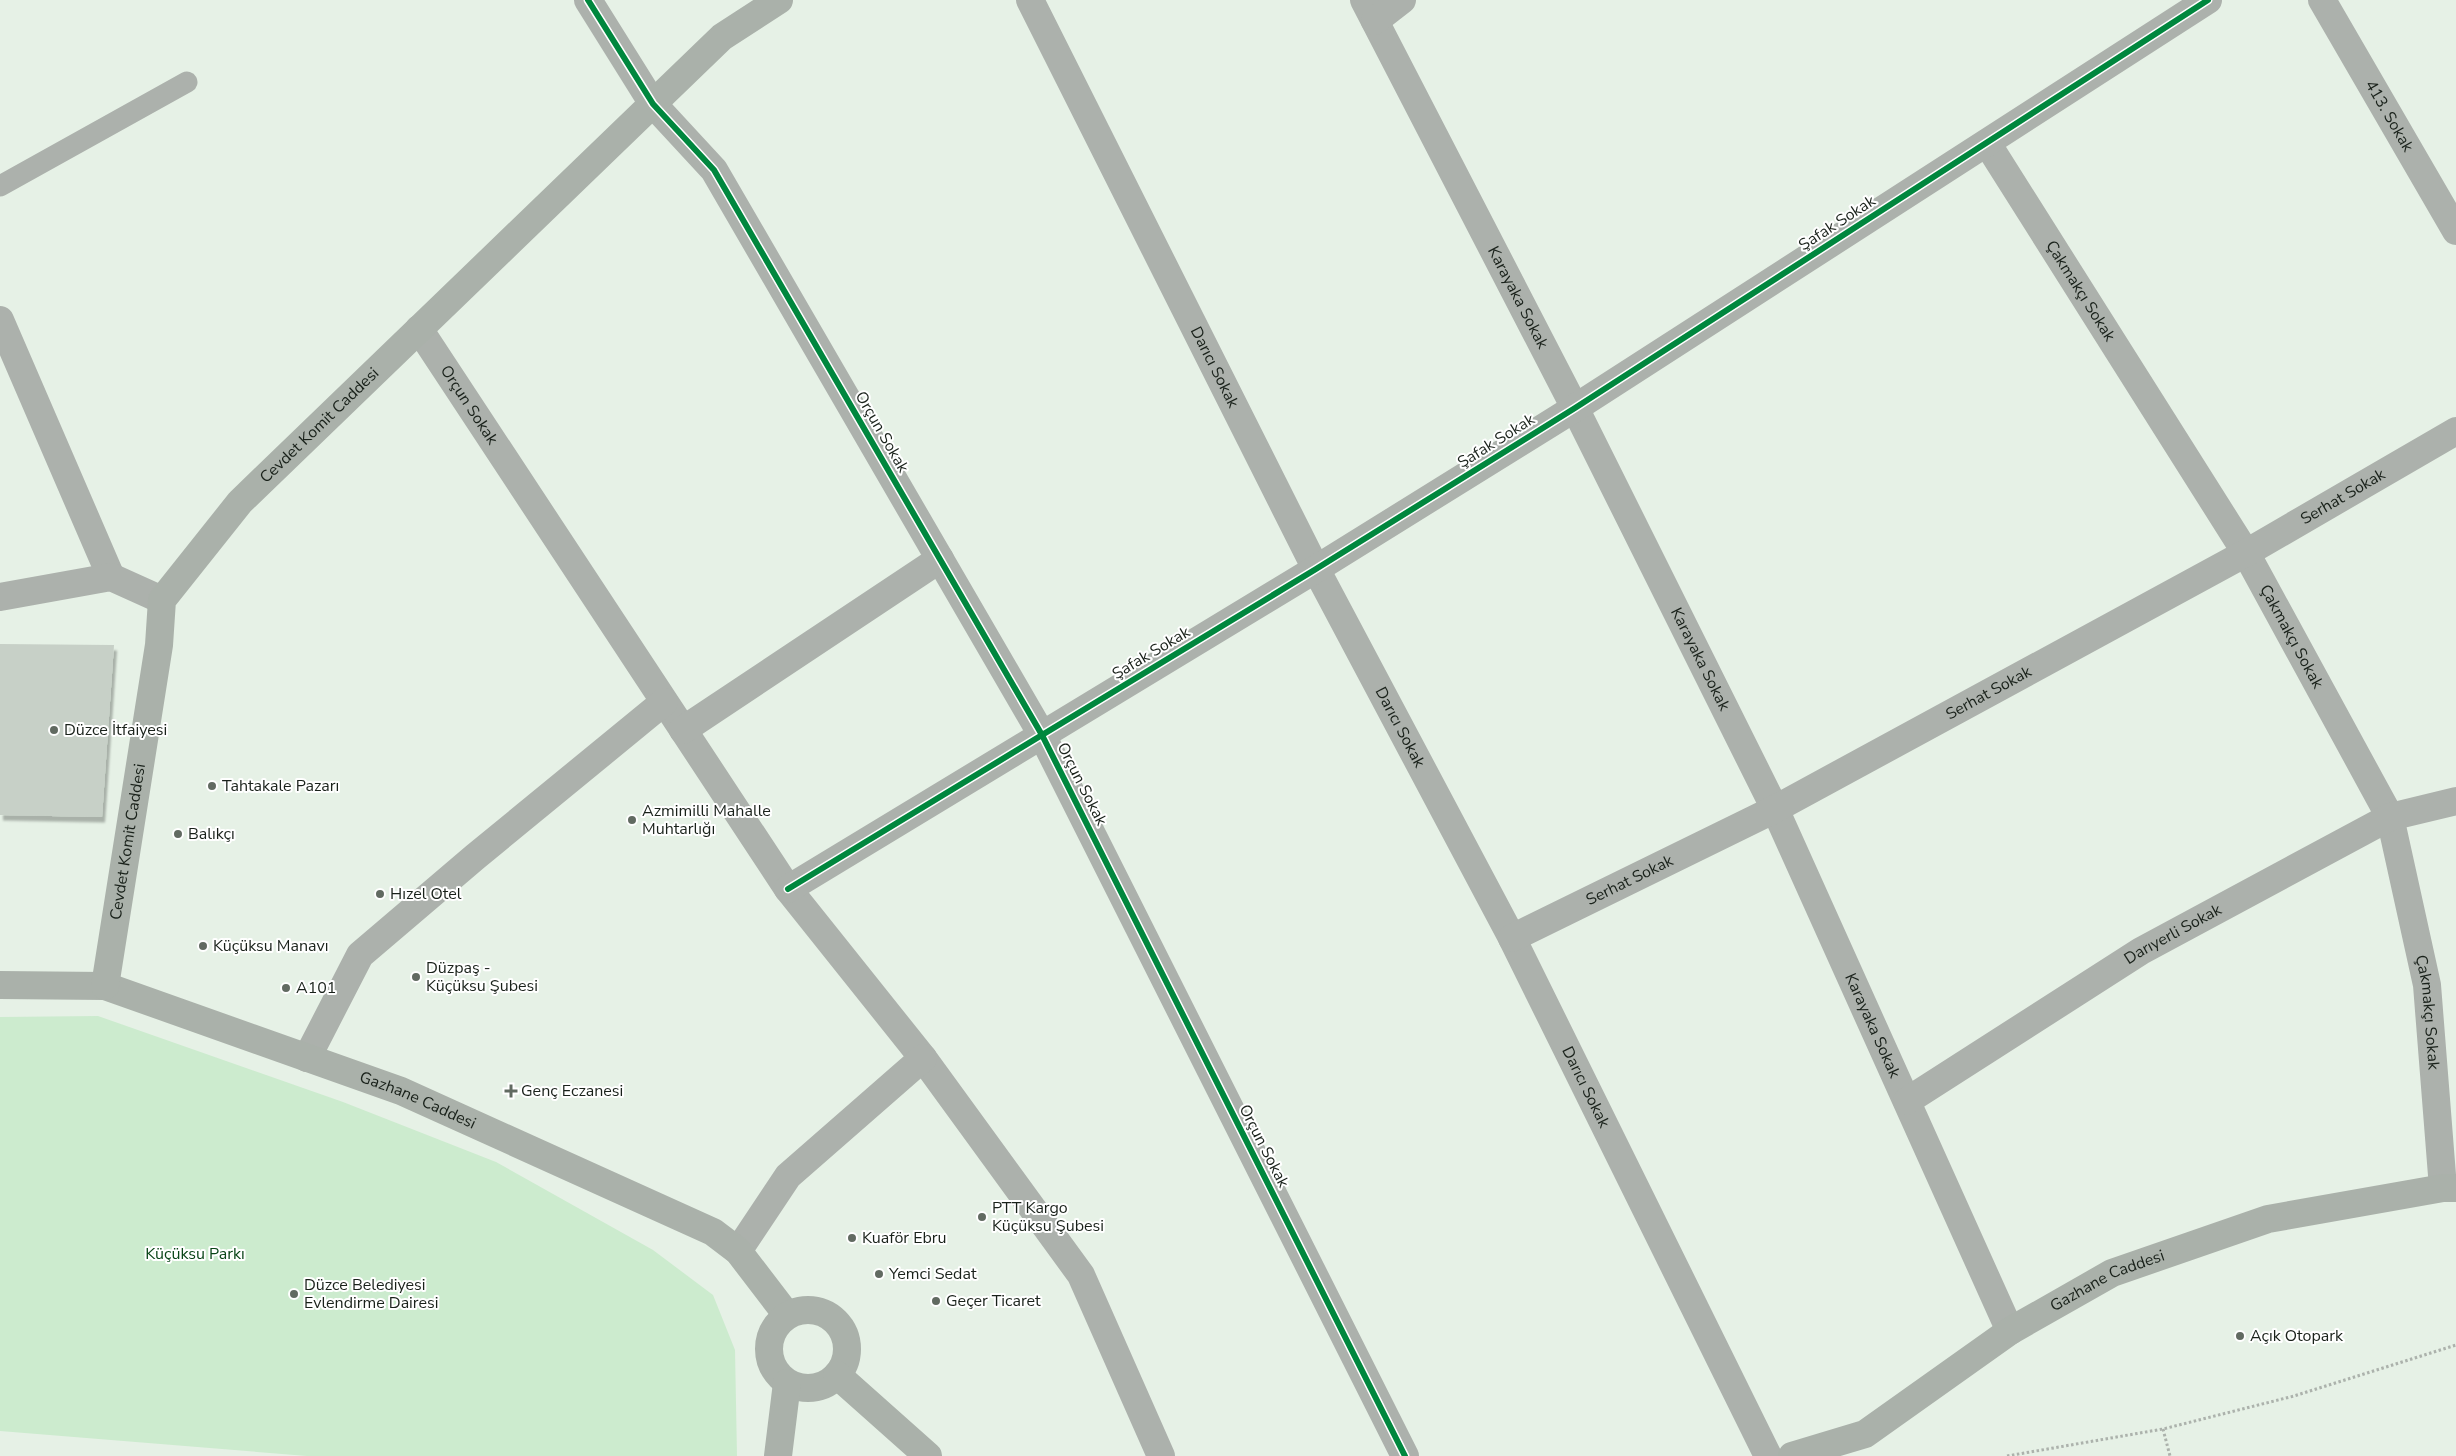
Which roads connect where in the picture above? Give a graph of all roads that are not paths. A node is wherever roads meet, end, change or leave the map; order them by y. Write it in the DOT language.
graph roads {
  1 [pos="588,0"];
  2 [pos="779,0"];
  3 [pos="1030,0"];
  4 [pos="1402,0"];
  5 [pos="2322,0"];
  6 [pos="2191,4"];
  7 [pos="1369,10"];
  8 [pos="187,82"];
  9 [pos="653,104"];
  10 [pos="1986,143"];
  11 [pos="0,186"];
  12 [pos="2456,231"];
  13 [pos="0,320"];
  14 [pos="419,329"];
  15 [pos="1574,408"];
  16 [pos="2456,431"];
  17 [pos="2246,553"];
  18 [pos="940,559"];
  19 [pos="1316,569"];
  20 [pos="111,577"];
  21 [pos="0,596"];
  22 [pos="162,600"];
  23 [pos="664,702"];
  24 [pos="683,730"];
  25 [pos="1042,735"];
  26 [pos="2456,801"];
  27 [pos="1775,809"];
  28 [pos="2390,816"];
  29 [pos="788,889"];
  30 [pos="1512,938"];
  31 [pos="0,984"];
  32 [pos="105,986"];
  33 [pos="307,1058"];
  34 [pos="923,1058"];
  35 [pos="1907,1101"];
  36 [pos="2449,1188"];
  37 [pos="738,1251"];
  38 [pos="787,1316"];
  39 [pos="2010,1331"];
  40 [pos="837,1375"];
  41 [pos="788,1383"];
  42 [pos="778,1456"];
  43 [pos="928,1456"];
  44 [pos="1161,1456"];
  45 [pos="1405,1456"];
  46 [pos="1768,1456"];
  47 [pos="1792,1456"];
  1 -- 9 [label="street"];
  2 -- 9 [label="main road, Cevdet Komit Caddesi"];
  3 -- 19 [label="street, Darıcı Sokak"];
  4 -- 7 [label="street"];
  5 -- 12 [label="street, 413. Sokak"];
  6 -- 10 [label="street, Şafak Sokak"];
  7 -- 15 [label="street, Karayaka Sokak"];
  8 -- 11 [label="lane"];
  9 -- 14 [label="main road, Cevdet Komit Caddesi"];
  9 -- 18 [label="street, Orçun Sokak"];
  10 -- 15 [label="street, Şafak Sokak"];
  10 -- 17 [label="street, Çakmakçı Sokak"];
  13 -- 20 [label="street"];
  14 -- 22 [label="main road, Cevdet Komit Caddesi"];
  14 -- 23 [label="street, Orçun Sokak"];
  15 -- 19 [label="street, Şafak Sokak"];
  15 -- 27 [label="street, Karayaka Sokak"];
  16 -- 17 [label="street, Serhat Sokak"];
  17 -- 27 [label="street, Serhat Sokak"];
  17 -- 28 [label="street, Çakmakçı Sokak"];
  18 -- 24 [label="street"];
  18 -- 25 [label="street, Orçun Sokak"];
  19 -- 25 [label="street, Şafak Sokak"];
  19 -- 30 [label="street, Darıcı Sokak"];
  20 -- 21 [label="street"];
  20 -- 22 [label="street"];
  22 -- 32 [label="main road, Cevdet Komit Caddesi"];
  23 -- 24 [label="street, Orçun Sokak"];
  23 -- 33 [label="street"];
  24 -- 29 [label="street, Orçun Sokak"];
  25 -- 29 [label="street, Şafak Sokak"];
  25 -- 45 [label="street, Orçun Sokak"];
  26 -- 28 [label="street, Darıyerli Sokak"];
  27 -- 30 [label="street, Serhat Sokak"];
  27 -- 35 [label="street, Karayaka Sokak"];
  28 -- 35 [label="street, Darıyerli Sokak"];
  28 -- 36 [label="street, Çakmakçı Sokak"];
  29 -- 34 [label="street, Orçun Sokak"];
  30 -- 46 [label="street, Darıcı Sokak"];
  31 -- 32 [label="main road, Gazhane Caddesi"];
  32 -- 33 [label="main road, Gazhane Caddesi"];
  33 -- 37 [label="main road, Gazhane Caddesi"];
  34 -- 37 [label="street"];
  34 -- 44 [label="street, Orçun Sokak"];
  35 -- 39 [label="street, Karayaka Sokak"];
  36 -- 39 [label="main road, Gazhane Caddesi"];
  37 -- 38 [label="main road, Gazhane Caddesi"];
  38 -- 40 [label="main road"];
  38 -- 41 [label="main road"];
  39 -- 47 [label="main road, Gazhane Caddesi"];
  40 -- 41 [label="main road"];
  40 -- 43 [label="main road"];
  41 -- 42 [label="main road"];
}
